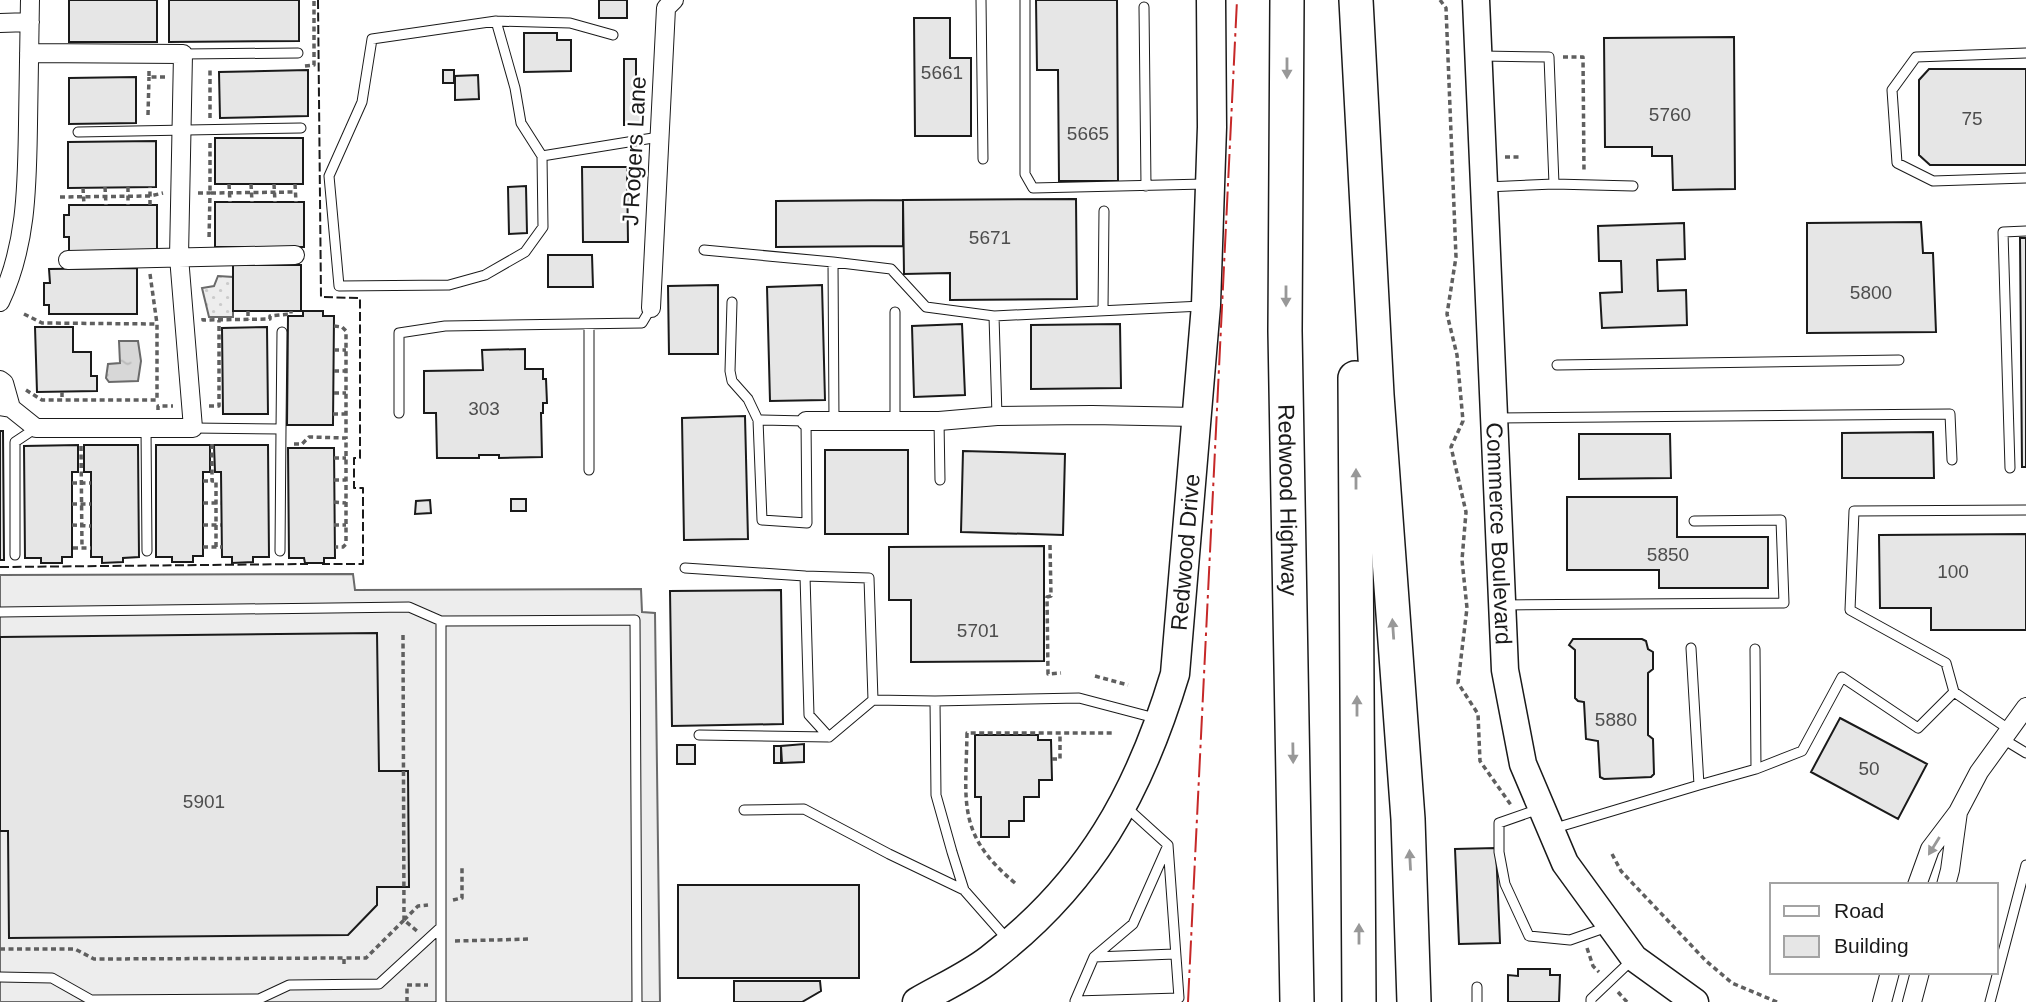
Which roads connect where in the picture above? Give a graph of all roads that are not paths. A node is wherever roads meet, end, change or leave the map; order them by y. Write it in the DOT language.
graph roads {
  1 [pos="30,0"];
  2 [pos="674,0"];
  3 [pos="981,0"];
  4 [pos="1025,0"];
  5 [pos="1211,0"];
  6 [pos="1287,0"];
  7 [pos="1354,0"];
  8 [pos="1476,0"];
  9 [pos="1144,7"];
  10 [pos="496,21"];
  11 [pos="30,22"];
  12 [pos="0,23"];
  13 [pos="613,35"];
  14 [pos="29,52"];
  15 [pos="298,53"];
  16 [pos="2026,53"];
  17 [pos="183,54"];
  18 [pos="1478,55"];
  19 [pos="301,128"];
  20 [pos="181,131"];
  21 [pos="78,132"];
  22 [pos="659,137"];
  23 [pos="542,156"];
  24 [pos="983,159"];
  25 [pos="2026,178"];
  26 [pos="1211,184"];
  27 [pos="1554,184"];
  28 [pos="1146,186"];
  29 [pos="1633,186"];
  30 [pos="1484,188"];
  31 [pos="1104,211"];
  32 [pos="2026,231"];
  33 [pos="704,250"];
  34 [pos="295,255"];
  35 [pos="179,257"];
  36 [pos="68,260"];
  37 [pos="833,262"];
  38 [pos="0,302"];
  39 [pos="732,302"];
  40 [pos="1206,305"];
  41 [pos="650,308"];
  42 [pos="1103,310"];
  43 [pos="895,312"];
  44 [pos="994,316"];
  45 [pos="589,324"];
  46 [pos="282,332"];
  47 [pos="1899,360"];
  48 [pos="1557,365"];
  49 [pos="0,380"];
  50 [pos="6,407"];
  51 [pos="400,414"];
  52 [pos="997,416"];
  53 [pos="1196,417"];
  54 [pos="1494,418"];
  55 [pos="758,420"];
  56 [pos="806,421"];
  57 [pos="834,421"];
  58 [pos="895,421"];
  59 [pos="939,421"];
  60 [pos="36,428"];
  61 [pos="146,428"];
  62 [pos="193,428"];
  63 [pos="281,429"];
  64 [pos="1952,460"];
  65 [pos="2010,468"];
  66 [pos="589,470"];
  67 [pos="940,481"];
  68 [pos="2026,510"];
  69 [pos="1695,521"];
  70 [pos="147,551"];
  71 [pos="280,551"];
  72 [pos="15,555"];
  73 [pos="685,568"];
  74 [pos="805,576"];
  75 [pos="1502,605"];
  76 [pos="0,612"];
  77 [pos="441,621"];
  78 [pos="1691,648"];
  79 [pos="1755,649"];
  80 [pos="1954,692"];
  81 [pos="873,701"];
  82 [pos="935,701"];
  83 [pos="2026,707"];
  84 [pos="1161,720"];
  85 [pos="2006,734"];
  86 [pos="699,735"];
  87 [pos="829,737"];
  88 [pos="2026,753"];
  89 [pos="1756,769"];
  90 [pos="1699,785"];
  91 [pos="1124,805"];
  92 [pos="744,810"];
  93 [pos="1958,812"];
  94 [pos="1545,819"];
  95 [pos="1168,845"];
  96 [pos="2026,865"];
  97 [pos="1918,883"];
  98 [pos="1947,883"];
  99 [pos="964,890"];
  100 [pos="1611,925"];
  101 [pos="441,927"];
  102 [pos="1009,942"];
  103 [pos="1175,954"];
  104 [pos="1094,957"];
  105 [pos="1634,958"];
  106 [pos="1998,972"];
  107 [pos="1889,974"];
  108 [pos="1919,974"];
  109 [pos="1997,974"];
  110 [pos="0,977"];
  111 [pos="1477,987"];
  112 [pos="1179,1000"];
  113 [pos="195,1001"];
  114 [pos="441,1002"];
  115 [pos="637,1002"];
  116 [pos="917,1002"];
  117 [pos="1297,1002"];
  118 [pos="1359,1002"];
  119 [pos="1414,1002"];
  120 [pos="1477,1002"];
  121 [pos="1591,1002"];
  122 [pos="1695,1002"];
  123 [pos="1882,1002"];
  124 [pos="1912,1002"];
  125 [pos="1990,1002"];
  1 -- 11 [label="street"];
  2 -- 22 [label="street, J Rogers Lane"];
  3 -- 24 [label="lane"];
  4 -- 28 [label="lane"];
  5 -- 26 [label="main road, Redwood Drive"];
  6 -- 117 [label="highway, Redwood Highway, one-way"];
  118 -- 7 [label="highway, one-way"];
  119 -- 7 [label="highway, one-way"];
  8 -- 18 [label="street, Commerce Boulevard"];
  9 -- 28 [label="lane"];
  10 -- 13 [label="lane"];
  10 -- 23 [label="lane"];
  10 -- 23 [label="lane"];
  11 -- 12 [label="street"];
  11 -- 14 [label="street"];
  14 -- 17 [label="street"];
  14 -- 38 [label="street"];
  15 -- 17 [label="lane"];
  16 -- 25 [label="lane"];
  17 -- 20 [label="street"];
  18 -- 27 [label="lane"];
  18 -- 30 [label="street, Commerce Boulevard"];
  19 -- 20 [label="lane"];
  20 -- 21 [label="lane"];
  20 -- 35 [label="street"];
  22 -- 23 [label="lane"];
  22 -- 41 [label="street, J Rogers Lane"];
  26 -- 28 [label="lane"];
  26 -- 40 [label="main road, Redwood Drive"];
  27 -- 29 [label="lane"];
  27 -- 30 [label="lane"];
  30 -- 54 [label="street, Commerce Boulevard"];
  31 -- 42 [label="lane"];
  32 -- 65 [label="lane"];
  33 -- 37 [label="lane"];
  34 -- 35 [label="street"];
  35 -- 36 [label="street"];
  35 -- 62 [label="street"];
  37 -- 44 [label="lane"];
  37 -- 57 [label="lane"];
  39 -- 55 [label="lane"];
  40 -- 42 [label="lane"];
  40 -- 53 [label="main road, Redwood Drive"];
  41 -- 45 [label="lane"];
  42 -- 44 [label="lane"];
  43 -- 58 [label="lane"];
  44 -- 52 [label="lane"];
  45 -- 51 [label="lane"];
  45 -- 66 [label="lane"];
  46 -- 63 [label="lane"];
  47 -- 48 [label="lane"];
  49 -- 50 [label="street"];
  50 -- 60 [label="street"];
  52 -- 53 [label="street"];
  52 -- 59 [label="street"];
  53 -- 84 [label="main road, Redwood Drive"];
  54 -- 64 [label="lane"];
  54 -- 75 [label="street, Commerce Boulevard"];
  55 -- 56 [label="lane"];
  55 -- 56 [label="lane"];
  56 -- 57 [label="street"];
  57 -- 58 [label="street"];
  58 -- 59 [label="street"];
  59 -- 67 [label="lane"];
  60 -- 61 [label="street"];
  60 -- 72 [label="lane"];
  61 -- 62 [label="street"];
  61 -- 70 [label="lane"];
  62 -- 63 [label="lane"];
  63 -- 71 [label="lane"];
  68 -- 80 [label="lane"];
  69 -- 75 [label="lane"];
  73 -- 74 [label="lane"];
  74 -- 81 [label="lane"];
  74 -- 87 [label="lane"];
  75 -- 94 [label="street, Commerce Boulevard"];
  76 -- 77 [label="lane"];
  77 -- 101 [label="lane"];
  77 -- 115 [label="lane"];
  78 -- 90 [label="lane"];
  79 -- 89 [label="lane"];
  80 -- 85 [label="lane"];
  80 -- 89 [label="lane"];
  81 -- 82 [label="lane"];
  81 -- 87 [label="lane"];
  82 -- 84 [label="lane"];
  82 -- 99 [label="lane"];
  83 -- 85 [label="street"];
  84 -- 91 [label="main road, Redwood Drive"];
  85 -- 88 [label="lane"];
  85 -- 93 [label="street"];
  86 -- 87 [label="lane"];
  89 -- 90 [label="lane"];
  90 -- 94 [label="lane"];
  91 -- 95 [label="lane"];
  91 -- 102 [label="main road, Redwood Drive"];
  92 -- 99 [label="lane"];
  93 -- 97 [label="street, one-way"];
  93 -- 98 [label="street"];
  94 -- 100 [label="street, Commerce Boulevard"];
  94 -- 100 [label="lane"];
  95 -- 103 [label="lane"];
  95 -- 104 [label="lane"];
  96 -- 106 [label="lane"];
  99 -- 102 [label="lane"];
  100 -- 105 [label="street, Commerce Boulevard"];
  101 -- 113 [label="lane"];
  101 -- 114 [label="lane"];
  102 -- 116 [label="main road, Redwood Drive"];
  103 -- 104 [label="lane"];
  103 -- 112 [label="lane"];
  104 -- 112 [label="lane"];
  105 -- 121 [label="lane"];
  105 -- 122 [label="street, Commerce Boulevard"];
  107 -- 123 [label="street"];
  108 -- 124 [label="street"];
  109 -- 125 [label="lane"];
  110 -- 113 [label="lane"];
  111 -- 120 [label="lane"];
}
